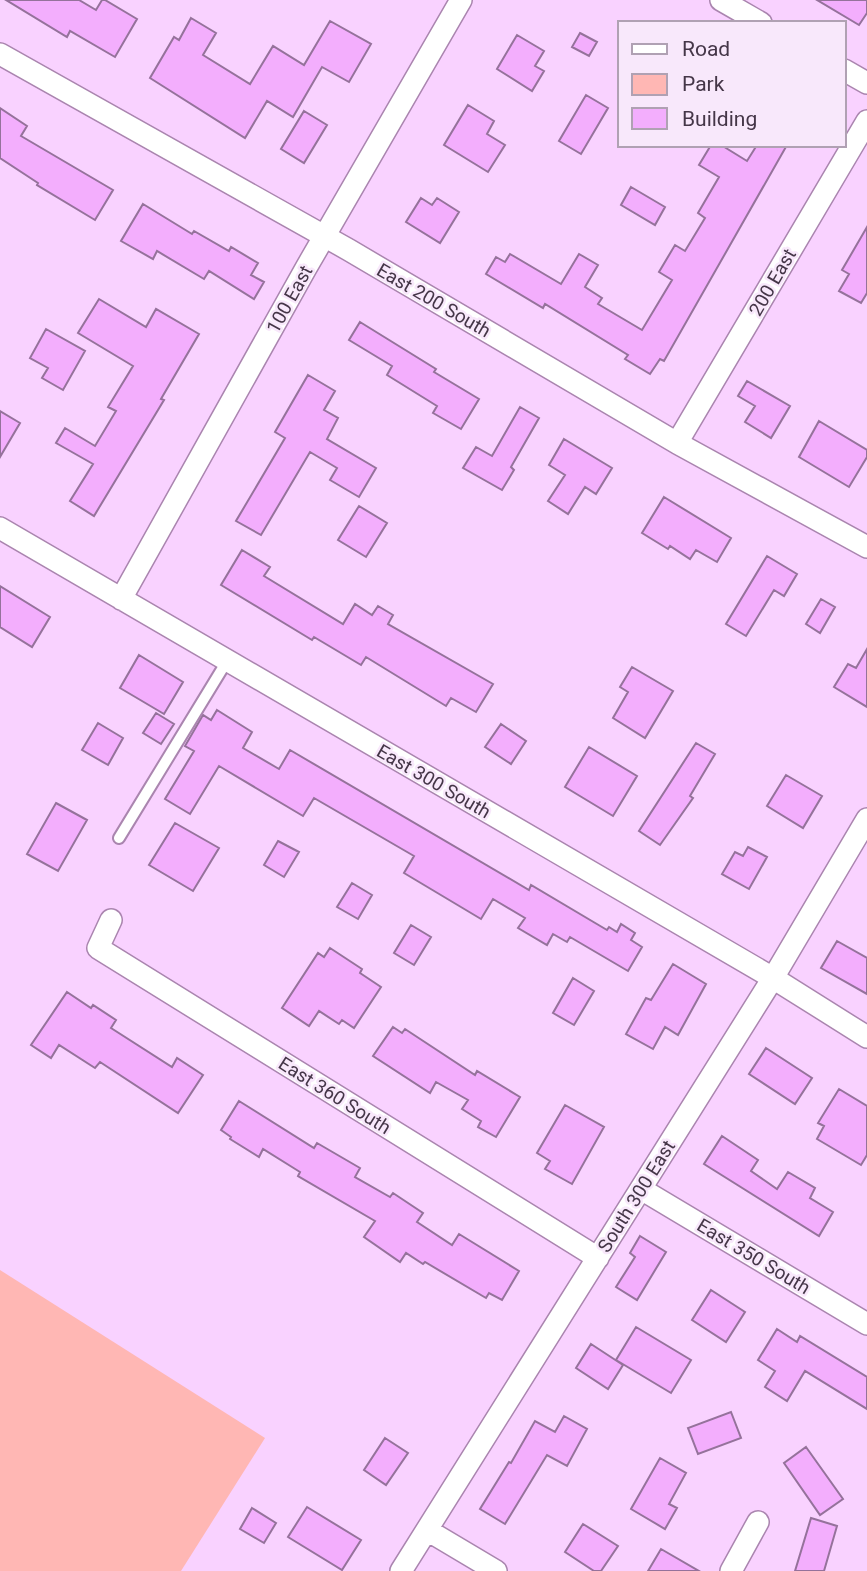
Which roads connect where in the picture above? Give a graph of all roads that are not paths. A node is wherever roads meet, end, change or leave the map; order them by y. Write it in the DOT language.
graph roads {
  1 [pos="461,0"];
  2 [pos="722,0"];
  3 [pos="758,21"];
  4 [pos="0,54"];
  5 [pos="846,71"];
  6 [pos="867,83"];
  7 [pos="867,121"];
  8 [pos="324,237"];
  9 [pos="677,443"];
  10 [pos="0,528"];
  11 [pos="867,547"];
  12 [pos="121,599"];
  13 [pos="227,662"];
  14 [pos="867,819"];
  15 [pos="119,838"];
  16 [pos="111,920"];
  17 [pos="773,978"];
  18 [pos="867,1037"];
  19 [pos="641,1189"];
  20 [pos="598,1258"];
  21 [pos="867,1324"];
  22 [pos="758,1522"];
  23 [pos="427,1530"];
  24 [pos="401,1571"];
  25 [pos="496,1571"];
  26 [pos="732,1571"];
  1 -- 8 [label="street, 100 East"];
  2 -- 3 [label="street"];
  4 -- 8 [label="street, East 200 South"];
  5 -- 6 [label="street"];
  7 -- 9 [label="street, 200 East"];
  8 -- 9 [label="street, East 200 South"];
  8 -- 12 [label="street, 100 East"];
  9 -- 11 [label="street, East 200 South"];
  10 -- 12 [label="street, East 300 South"];
  12 -- 13 [label="street, East 300 South"];
  13 -- 15 [label="lane"];
  13 -- 17 [label="street, East 300 South"];
  14 -- 17 [label="street, South 300 East"];
  16 -- 20 [label="street, East 360 South"];
  17 -- 18 [label="street, East 300 South"];
  17 -- 19 [label="street, South 300 East"];
  19 -- 20 [label="street, South 300 East"];
  19 -- 21 [label="street, East 350 South"];
  20 -- 23 [label="street, South 300 East"];
  22 -- 26 [label="street"];
  23 -- 24 [label="street, South 300 East"];
  23 -- 25 [label="street"];
}
